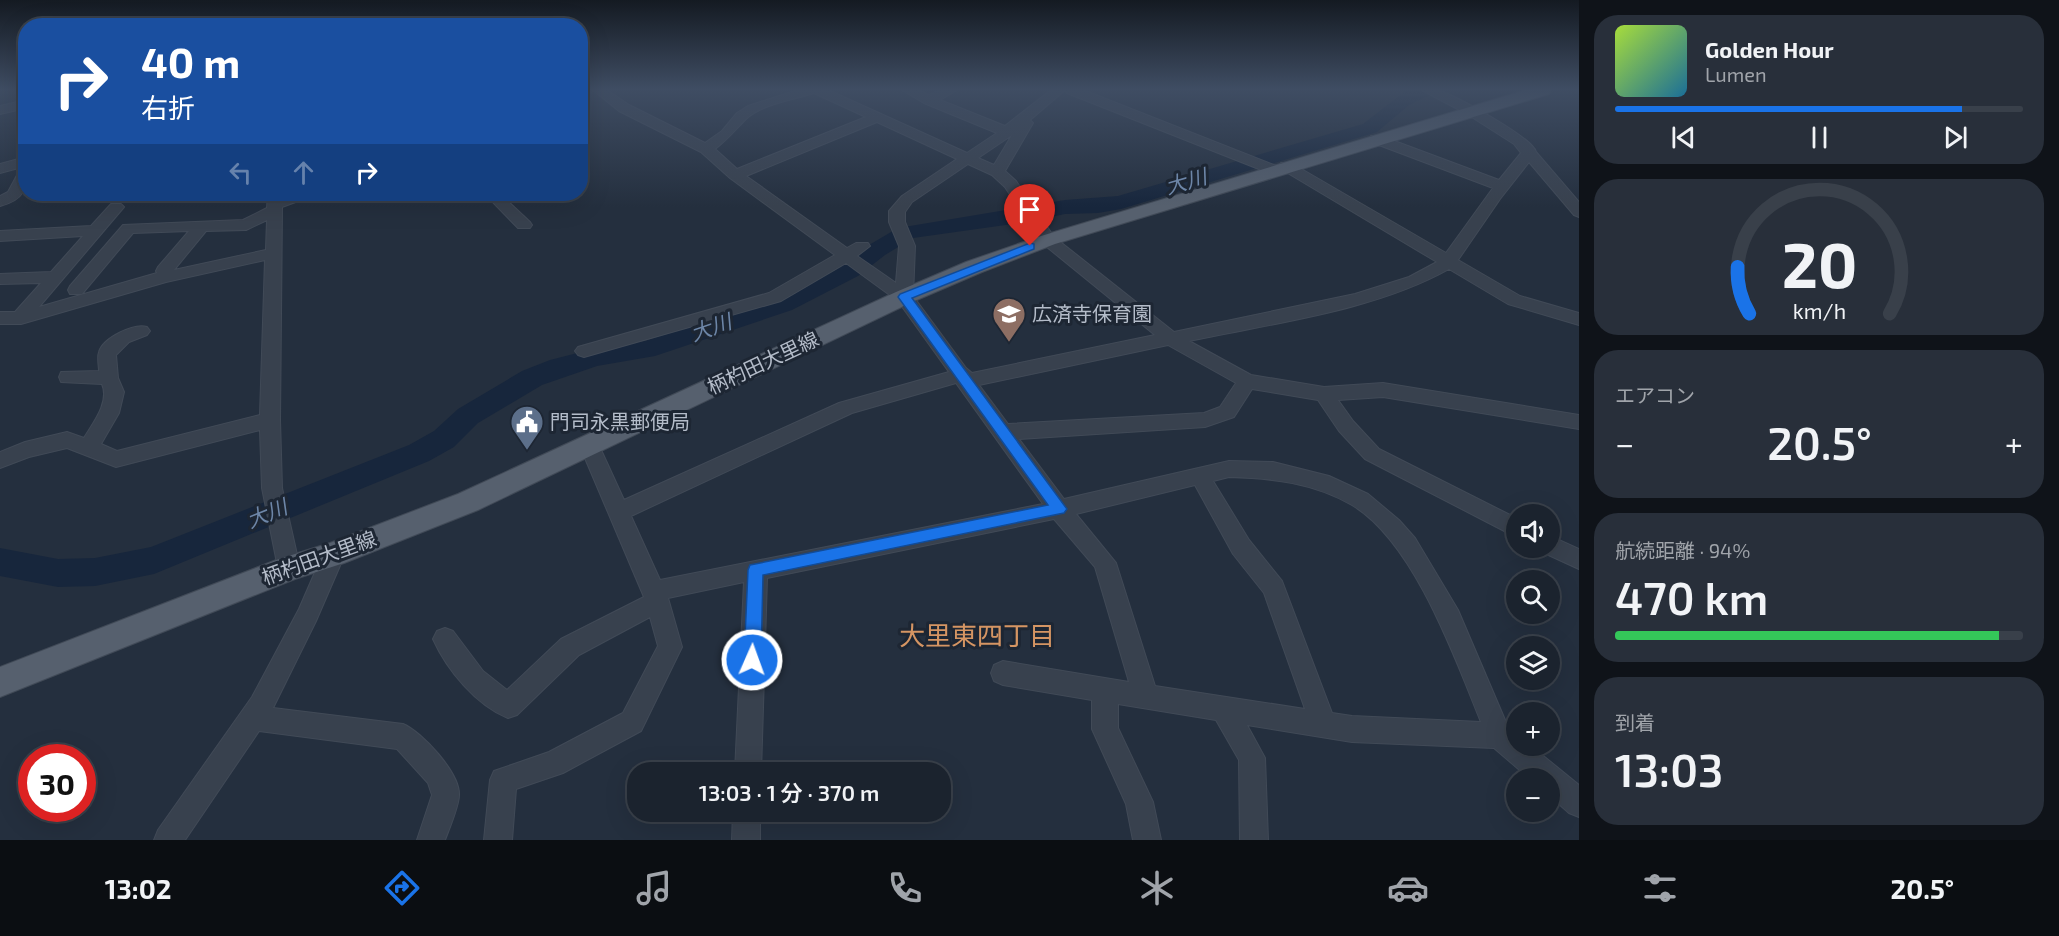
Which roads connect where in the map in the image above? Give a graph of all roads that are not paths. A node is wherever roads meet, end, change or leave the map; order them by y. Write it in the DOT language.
graph roads {
  1 [pos="666,129"];
  2 [pos="731,129"];
  3 [pos="848,129"];
  4 [pos="901,129"];
  5 [pos="1000,129"];
  6 [pos="1011,129"];
  7 [pos="1022,129"];
  8 [pos="1177,129"];
  9 [pos="1410,129"];
  10 [pos="1502,129"];
  11 [pos="1007,132"];
  12 [pos="1376,139"];
  13 [pos="706,149"];
  14 [pos="1530,152"];
  15 [pos="969,159"];
  16 [pos="18,163"];
  17 [pos="1280,168"];
  18 [pos="0,169"];
  19 [pos="997,172"];
  20 [pos="735,175"];
  21 [pos="1501,186"];
  22 [pos="18,187"];
  23 [pos="0,201"];
  24 [pos="499,201"];
  25 [pos="275,203"];
  26 [pos="116,207"];
  27 [pos="1579,212"];
  28 [pos="524,225"];
  29 [pos="202,226"];
  30 [pos="96,230"];
  31 [pos="0,236"];
  32 [pos="1048,240"];
  33 [pos="854,250"];
  34 [pos="273,253"];
  35 [pos="1448,263"];
  36 [pos="164,271"];
  37 [pos="56,277"];
  38 [pos="0,279"];
  39 [pos="76,290"];
  40 [pos="904,297"];
  41 [pos="21,318"];
  42 [pos="0,319"];
  43 [pos="1579,319"];
  44 [pos="141,331"];
  45 [pos="1170,338"];
  46 [pos="584,351"];
  47 [pos="68,376"];
  48 [pos="109,378"];
  49 [pos="965,378"];
  50 [pos="1247,381"];
  51 [pos="1323,394"];
  52 [pos="270,420"];
  53 [pos="1579,422"];
  54 [pos="1004,432"];
  55 [pos="589,444"];
  56 [pos="90,447"];
  57 [pos="0,460"];
  58 [pos="1200,476"];
  59 [pos="1059,509"];
  60 [pos="619,512"];
  61 [pos="1506,523"];
  62 [pos="1560,550"];
  63 [pos="334,554"];
  64 [pos="1579,560"];
  65 [pos="289,568"];
  66 [pos="756,570"];
  67 [pos="655,597"];
  68 [pos="446,639"];
  69 [pos="1003,673"];
  70 [pos="0,682"];
  71 [pos="1105,690"];
  72 [pos="1146,697"];
  73 [pos="1224,709"];
  74 [pos="253,718"];
  75 [pos="1323,725"];
  76 [pos="1499,736"];
  77 [pos="748,762"];
  78 [pos="1579,803"];
  79 [pos="747,822"];
  80 [pos="168,840"];
  81 [pos="431,840"];
  82 [pos="498,840"];
  83 [pos="746,840"];
  84 [pos="1147,840"];
  85 [pos="1254,840"];
  1 -- 13 [label="street"];
  2 -- 13 [label="street"];
  3 -- 20 [label="street"];
  4 -- 15 [label="street"];
  5 -- 11 [label="street"];
  6 -- 11 [label="street"];
  7 -- 19 [label="street"];
  8 -- 17 [label="street"];
  9 -- 12 [label="main road, 柄杓田大里線"];
  10 -- 14 [label="street"];
  11 -- 15 [label="street"];
  12 -- 17 [label="main road, 柄杓田大里線"];
  12 -- 21 [label="street"];
  13 -- 20 [label="street"];
  14 -- 21 [label="street"];
  14 -- 27 [label="street"];
  15 -- 19 [label="street"];
  15 -- 40 [label="street"];
  16 -- 18 [label="street"];
  17 -- 32 [label="main road, 柄杓田大里線"];
  17 -- 35 [label="street"];
  19 -- 32 [label="street"];
  20 -- 33 [label="street"];
  21 -- 35 [label="street"];
  22 -- 23 [label="street"];
  24 -- 28 [label="street"];
  25 -- 29 [label="street"];
  25 -- 34 [label="street"];
  26 -- 30 [label="street"];
  29 -- 36 [label="street"];
  29 -- 39 [label="street"];
  30 -- 31 [label="street"];
  30 -- 37 [label="street"];
  32 -- 40 [label="main road, 柄杓田大里線"];
  32 -- 45 [label="street"];
  33 -- 40 [label="street"];
  33 -- 46 [label="street"];
  34 -- 41 [label="street"];
  34 -- 52 [label="street"];
  35 -- 43 [label="street"];
  35 -- 45 [label="street"];
  37 -- 38 [label="street"];
  37 -- 41 [label="street"];
  40 -- 49 [label="street"];
  40 -- 55 [label="main road, 柄杓田大里線"];
  41 -- 42 [label="street"];
  44 -- 48 [label="street"];
  45 -- 49 [label="street"];
  45 -- 50 [label="street"];
  47 -- 48 [label="street"];
  48 -- 56 [label="street"];
  49 -- 54 [label="street"];
  49 -- 60 [label="street"];
  50 -- 51 [label="street"];
  50 -- 54 [label="street"];
  51 -- 53 [label="street"];
  51 -- 61 [label="street"];
  52 -- 56 [label="street"];
  52 -- 65 [label="street"];
  54 -- 59 [label="street"];
  55 -- 60 [label="street"];
  55 -- 63 [label="main road, 柄杓田大里線"];
  56 -- 57 [label="street"];
  58 -- 59 [label="street"];
  58 -- 75 [label="street"];
  58 -- 76 [label="street"];
  59 -- 66 [label="street"];
  59 -- 72 [label="street"];
  60 -- 67 [label="street"];
  62 -- 64 [label="street"];
  63 -- 65 [label="main road, 柄杓田大里線"];
  63 -- 74 [label="street"];
  65 -- 70 [label="main road, 柄杓田大里線"];
  66 -- 67 [label="street"];
  66 -- 77 [label="street"];
  67 -- 68 [label="street"];
  67 -- 82 [label="street"];
  69 -- 71 [label="street"];
  71 -- 72 [label="street"];
  71 -- 84 [label="street"];
  72 -- 73 [label="street"];
  73 -- 75 [label="street"];
  73 -- 85 [label="street"];
  74 -- 80 [label="street"];
  74 -- 81 [label="street"];
  75 -- 76 [label="street"];
  76 -- 78 [label="street"];
  79 -- 83 [label="street"];
}
